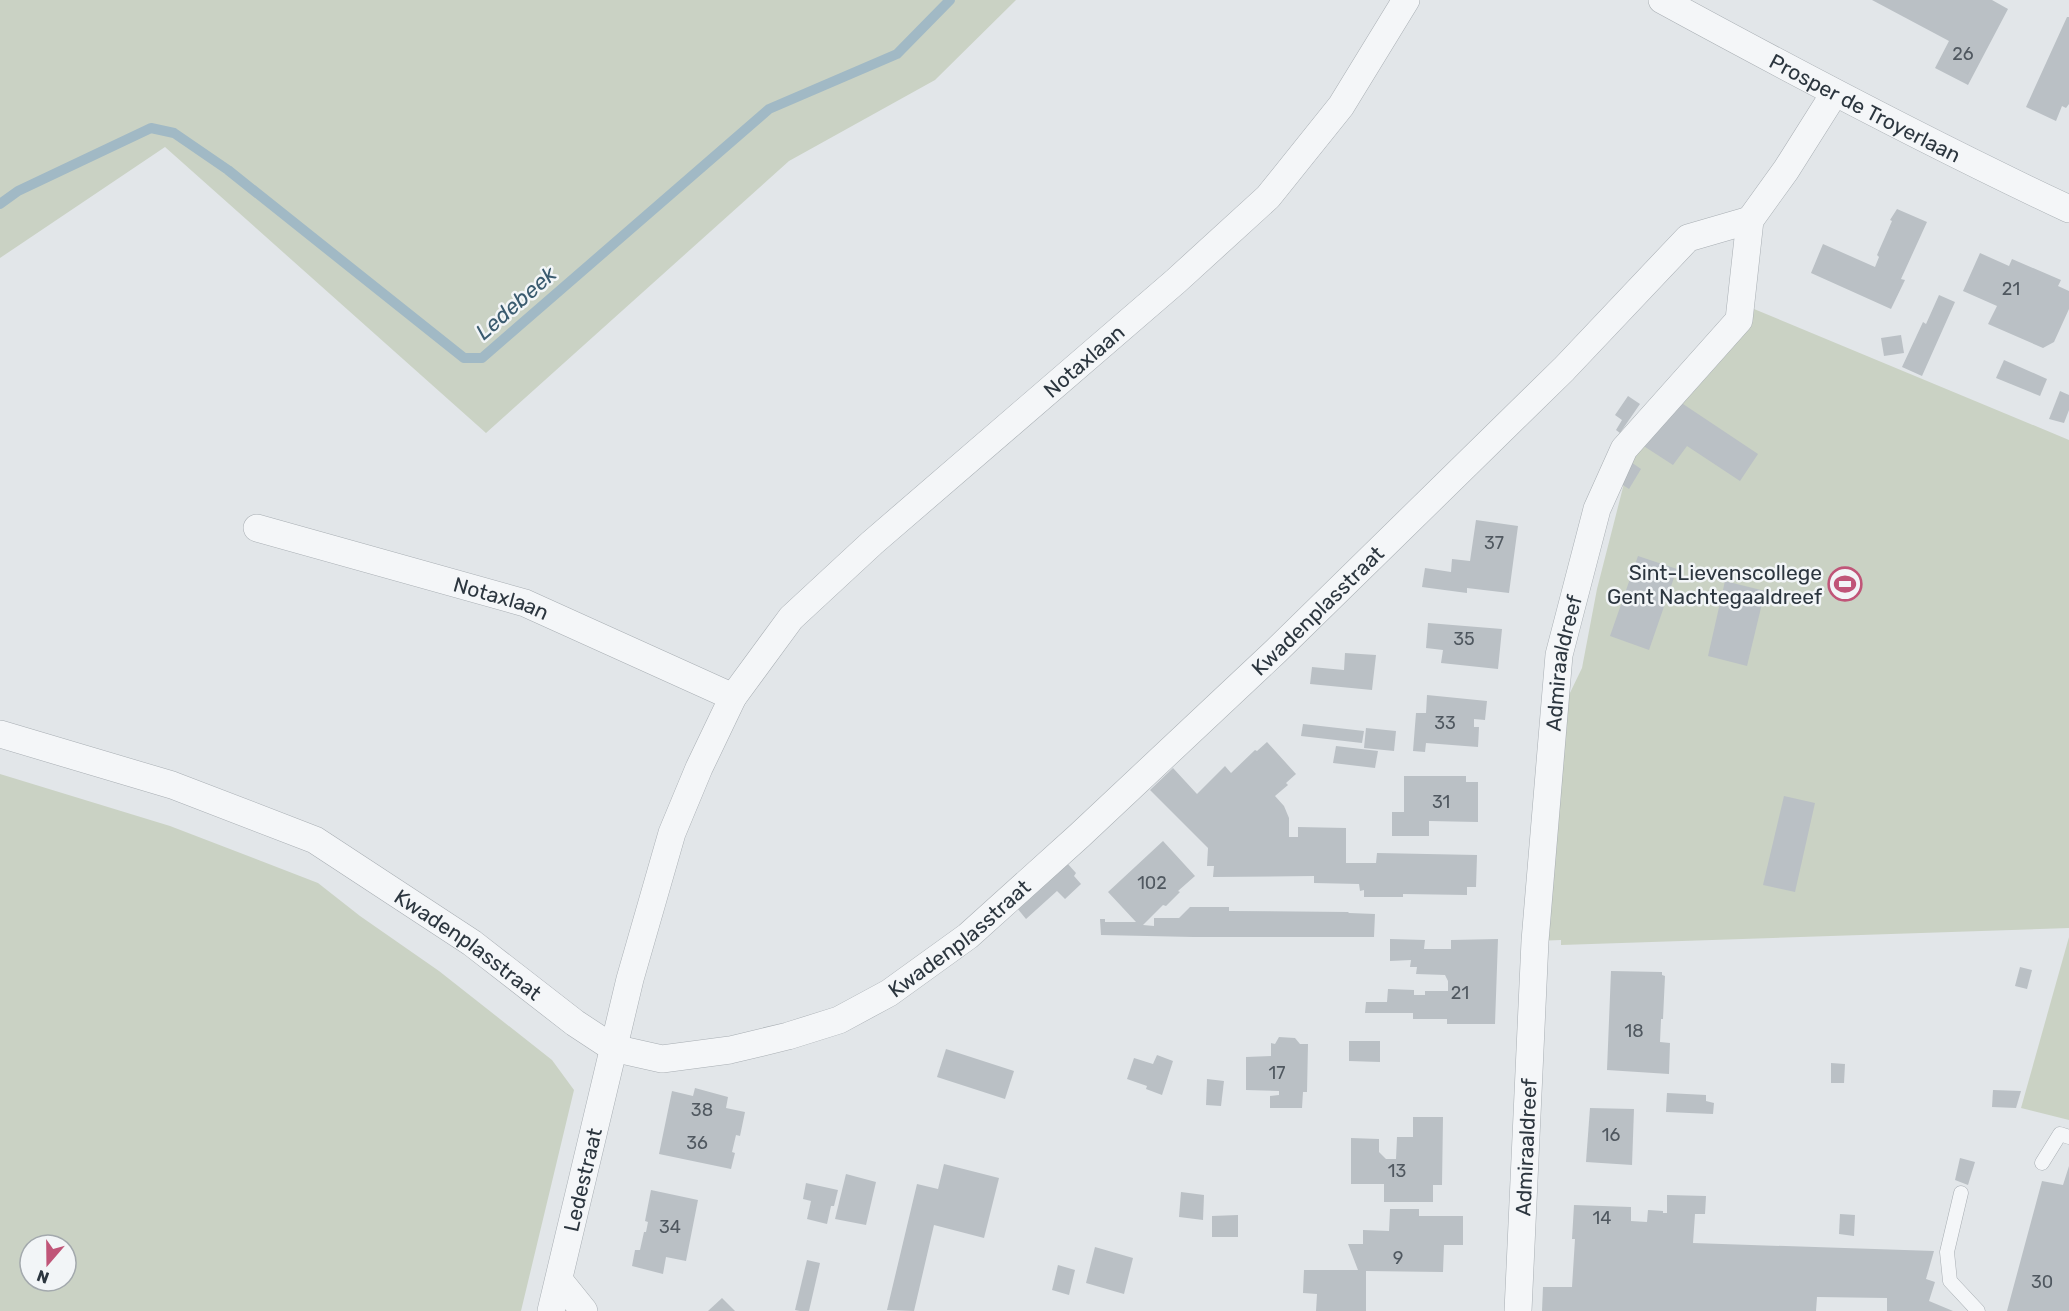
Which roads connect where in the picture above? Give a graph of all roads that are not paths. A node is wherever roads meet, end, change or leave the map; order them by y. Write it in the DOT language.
graph roads {
  1 [pos="1406,0"];
  2 [pos="1662,0"];
  3 [pos="1833,94"];
  4 [pos="2069,209"];
  5 [pos="1750,220"];
  6 [pos="257,528"];
  7 [pos="733,697"];
  8 [pos="0,734"];
  9 [pos="613,1048"];
  10 [pos="2069,1137"];
  11 [pos="2042,1162"];
  12 [pos="1961,1193"];
  13 [pos="559,1280"];
  14 [pos="551,1311"];
  15 [pos="584,1311"];
  16 [pos="1518,1311"];
  17 [pos="1978,1311"];
  1 -- 7 [label="street, Notaxlaan"];
  2 -- 3 [label="street, Prosper de Troyerlaan"];
  3 -- 4 [label="street, Prosper de Troyerlaan"];
  3 -- 5 [label="street, Admiraaldreef"];
  5 -- 9 [label="street, Kwadenplasstraat"];
  5 -- 16 [label="street, Admiraaldreef"];
  6 -- 7 [label="street, Notaxlaan"];
  7 -- 9 [label="street, Notaxlaan"];
  8 -- 9 [label="street, Kwadenplasstraat"];
  9 -- 13 [label="street, Ledestraat"];
  10 -- 11 [label="lane"];
  12 -- 17 [label="lane"];
  13 -- 14 [label="street, Ledestraat"];
  13 -- 15 [label="street"];
}
